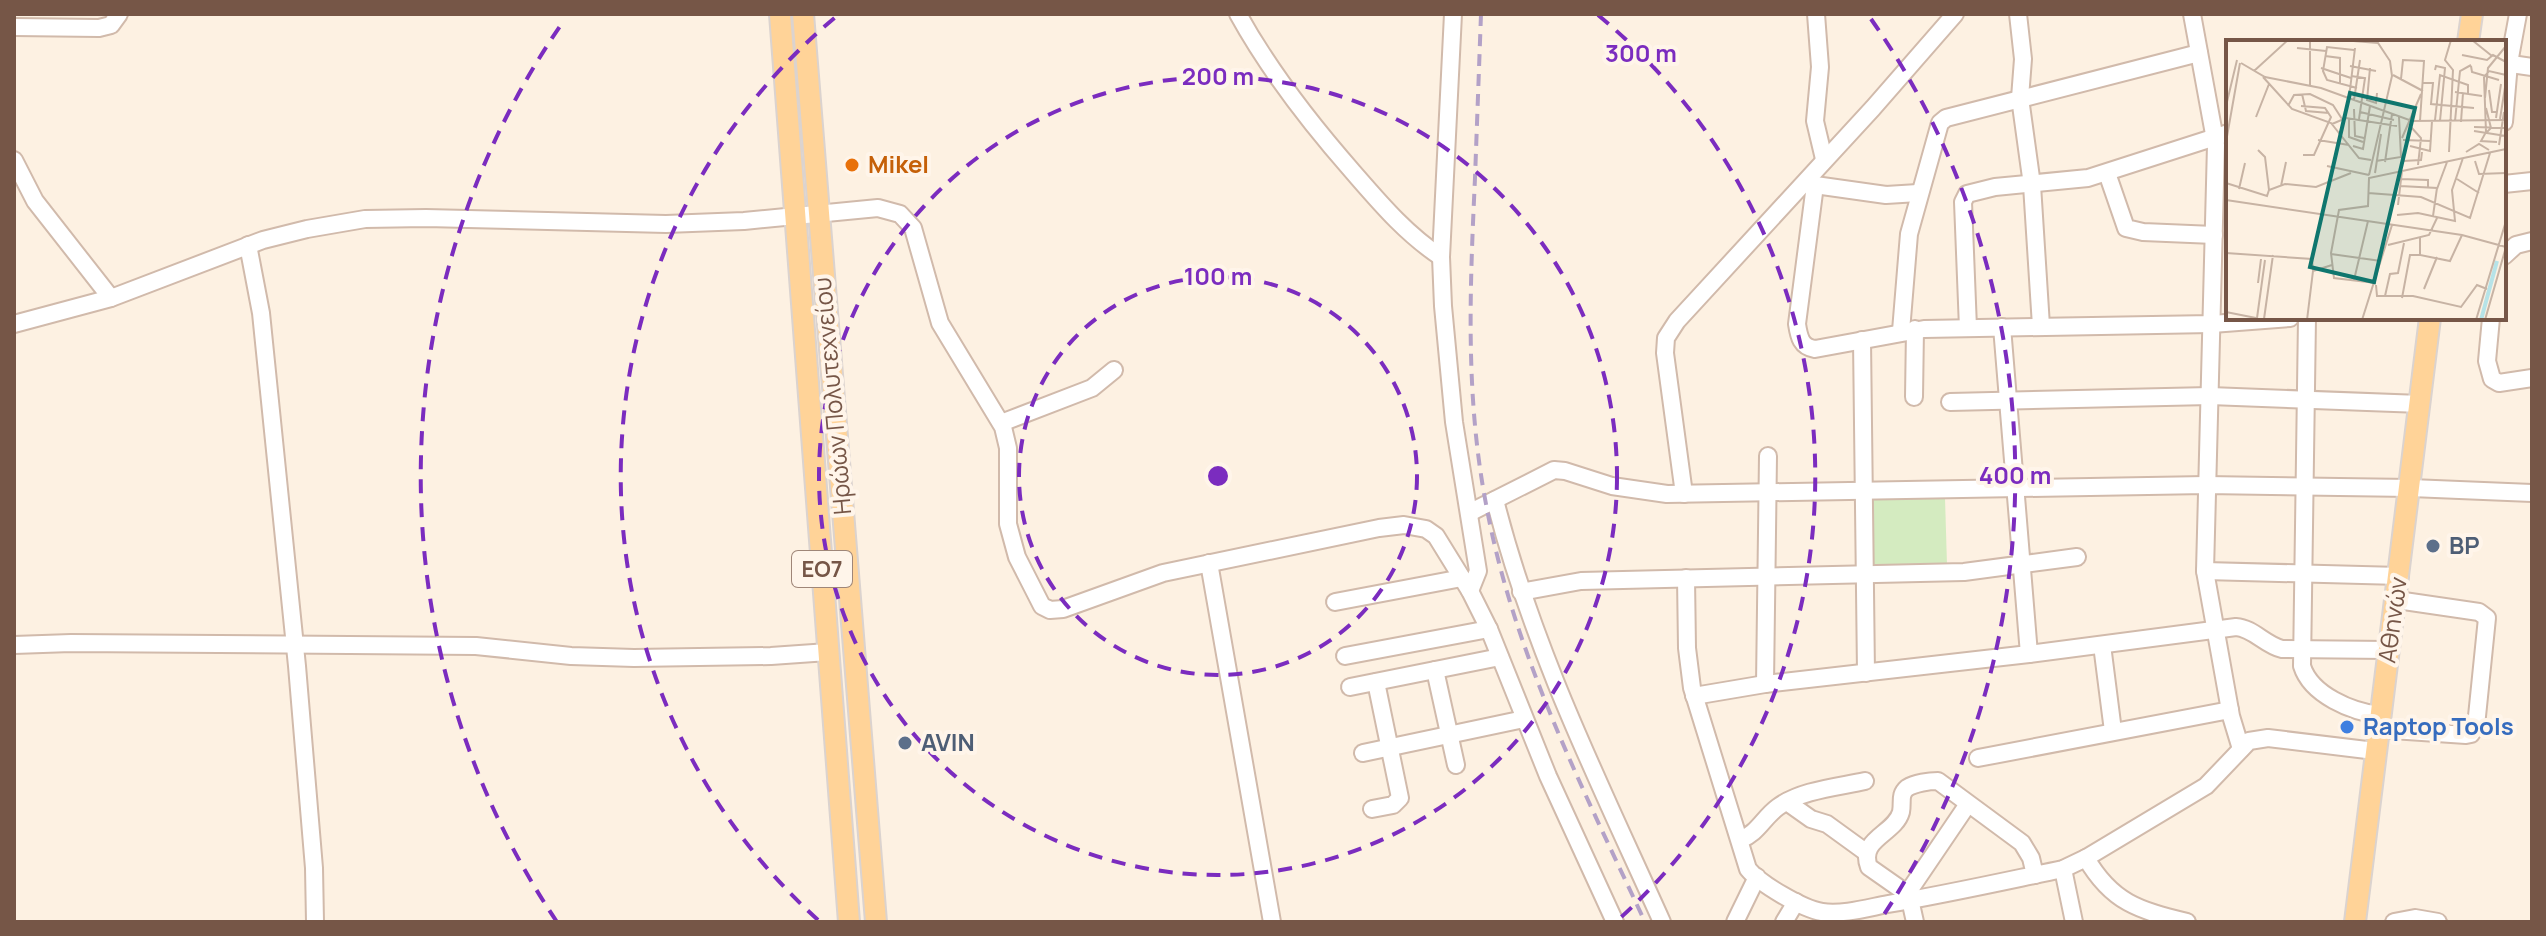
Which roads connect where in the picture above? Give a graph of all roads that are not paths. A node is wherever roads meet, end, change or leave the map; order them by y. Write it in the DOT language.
graph roads {
  1 [pos="119,14"];
  2 [pos="780,14"];
  3 [pos="803,14"];
  4 [pos="1238,14"];
  5 [pos="1453,14"];
  6 [pos="1816,14"];
  7 [pos="1955,14"];
  8 [pos="2018,14"];
  9 [pos="2192,14"];
  10 [pos="2472,14"];
  11 [pos="2518,14"];
  12 [pos="14,27"];
  13 [pos="2468,40"];
  14 [pos="2199,53"];
  15 [pos="2507,63"];
  16 [pos="2532,67"];
  17 [pos="2020,98"];
  18 [pos="2222,136"];
  19 [pos="1824,159"];
  20 [pos="14,160"];
  21 [pos="2107,173"];
  22 [pos="2532,181"];
  23 [pos="1811,183"];
  24 [pos="2506,184"];
  25 [pos="2032,185"];
  26 [pos="1918,193"];
  27 [pos="2222,194"];
  28 [pos="819,212"];
  29 [pos="795,215"];
  30 [pos="2214,235"];
  31 [pos="2532,241"];
  32 [pos="248,245"];
  33 [pos="2506,254"];
  34 [pos="1441,257"];
  35 [pos="111,298"];
  36 [pos="2264,320"];
  37 [pos="2307,320"];
  38 [pos="2430,320"];
  39 [pos="2491,320"];
  40 [pos="14,324"];
  41 [pos="2212,324"];
  42 [pos="2041,326"];
  43 [pos="2002,327"];
  44 [pos="1968,328"];
  45 [pos="1908,330"];
  46 [pos="1862,340"];
  47 [pos="1114,370"];
  48 [pos="2532,378"];
  49 [pos="2210,396"];
  50 [pos="1914,397"];
  51 [pos="2007,400"];
  52 [pos="2307,400"];
  53 [pos="1950,402"];
  54 [pos="2421,404"];
  55 [pos="1001,423"];
  56 [pos="1768,456"];
  57 [pos="2206,485"];
  58 [pos="2305,486"];
  59 [pos="2013,487"];
  60 [pos="2411,488"];
  61 [pos="1864,490"];
  62 [pos="1768,492"];
  63 [pos="2532,493"];
  64 [pos="1684,494"];
  65 [pos="1495,500"];
  66 [pos="1469,513"];
  67 [pos="2077,557"];
  68 [pos="1209,563"];
  69 [pos="2020,563"];
  70 [pos="2205,571"];
  71 [pos="2305,573"];
  72 [pos="1865,574"];
  73 [pos="2400,576"];
  74 [pos="1767,577"];
  75 [pos="1686,578"];
  76 [pos="1466,584"];
  77 [pos="1521,592"];
  78 [pos="2397,600"];
  79 [pos="1335,602"];
  80 [pos="1489,629"];
  81 [pos="2215,629"];
  82 [pos="14,645"];
  83 [pos="2102,645"];
  84 [pos="295,646"];
  85 [pos="2301,649"];
  86 [pos="2389,650"];
  87 [pos="828,652"];
  88 [pos="2029,654"];
  89 [pos="1345,656"];
  90 [pos="1500,657"];
  91 [pos="1435,670"];
  92 [pos="1866,673"];
  93 [pos="1376,682"];
  94 [pos="1765,684"];
  95 [pos="1350,687"];
  96 [pos="1694,696"];
  97 [pos="2230,710"];
  98 [pos="1524,719"];
  99 [pos="2379,722"];
  100 [pos="2113,731"];
  101 [pos="1449,735"];
  102 [pos="1390,747"];
  103 [pos="2241,749"];
  104 [pos="2375,751"];
  105 [pos="1363,753"];
  106 [pos="1978,758"];
  107 [pos="1456,765"];
  108 [pos="1865,781"];
  109 [pos="1787,802"];
  110 [pos="1968,804"];
  111 [pos="1372,809"];
  112 [pos="1740,840"];
  113 [pos="1867,853"];
  114 [pos="2086,858"];
  115 [pos="2063,869"];
  116 [pos="2035,875"];
  117 [pos="1757,877"];
  118 [pos="1910,897"];
  119 [pos="1796,902"];
  120 [pos="1875,914"];
  121 [pos="2355,919"];
  122 [pos="315,922"];
  123 [pos="849,922"];
  124 [pos="876,922"];
  125 [pos="1272,922"];
  126 [pos="1615,922"];
  127 [pos="1662,922"];
  128 [pos="1735,922"];
  129 [pos="1784,922"];
  130 [pos="1915,922"];
  131 [pos="2074,922"];
  132 [pos="2187,922"];
  133 [pos="2394,922"];
  134 [pos="2438,922"];
  1 -- 12 [label="street"];
  2 -- 29 [label="main road, Ηρώων Πολυτεχνείου / ΕΟ7"];
  3 -- 28 [label="main road, Ηρώων Πολυτεχνείου / ΕΟ7"];
  4 -- 34 [label="street"];
  5 -- 34 [label="street"];
  6 -- 19 [label="street"];
  7 -- 19 [label="street"];
  8 -- 17 [label="street"];
  9 -- 14 [label="street"];
  10 -- 13 [label="main road"];
  11 -- 15 [label="street"];
  14 -- 17 [label="street"];
  14 -- 18 [label="street"];
  15 -- 16 [label="street"];
  17 -- 25 [label="street"];
  17 -- 26 [label="street"];
  18 -- 21 [label="street"];
  18 -- 27 [label="street"];
  19 -- 23 [label="street"];
  20 -- 35 [label="street"];
  21 -- 25 [label="street"];
  21 -- 30 [label="street"];
  22 -- 24 [label="street"];
  23 -- 26 [label="street"];
  23 -- 46 [label="street"];
  23 -- 64 [label="street"];
  25 -- 42 [label="street"];
  25 -- 44 [label="street"];
  26 -- 45 [label="street"];
  27 -- 30 [label="street"];
  28 -- 29 [label="street"];
  28 -- 55 [label="street"];
  28 -- 124 [label="main road, Ηρώων Πολυτεχνείου / ΕΟ7"];
  29 -- 32 [label="street"];
  29 -- 87 [label="main road, Ηρώων Πολυτεχνείου / ΕΟ7"];
  30 -- 41 [label="street"];
  31 -- 33 [label="street"];
  32 -- 35 [label="street"];
  32 -- 84 [label="street"];
  34 -- 66 [label="street"];
  35 -- 40 [label="street"];
  36 -- 41 [label="street"];
  37 -- 52 [label="street"];
  38 -- 54 [label="main road, Αθηνών"];
  39 -- 48 [label="street"];
  41 -- 42 [label="street"];
  41 -- 49 [label="street"];
  42 -- 43 [label="street"];
  43 -- 44 [label="street"];
  43 -- 51 [label="street"];
  44 -- 45 [label="street"];
  45 -- 46 [label="street"];
  45 -- 50 [label="street"];
  46 -- 61 [label="street"];
  47 -- 55 [label="street"];
  49 -- 51 [label="street"];
  49 -- 52 [label="street"];
  49 -- 57 [label="street"];
  51 -- 53 [label="street"];
  51 -- 59 [label="street"];
  52 -- 54 [label="street"];
  52 -- 58 [label="street"];
  54 -- 60 [label="main road, Αθηνών"];
  55 -- 68 [label="street"];
  56 -- 62 [label="street"];
  57 -- 58 [label="street"];
  57 -- 59 [label="street"];
  57 -- 70 [label="street"];
  58 -- 60 [label="street"];
  58 -- 71 [label="street"];
  59 -- 61 [label="street"];
  59 -- 69 [label="street"];
  60 -- 63 [label="street"];
  60 -- 73 [label="main road, Αθηνών"];
  61 -- 62 [label="street"];
  61 -- 72 [label="street"];
  62 -- 64 [label="street"];
  62 -- 74 [label="street"];
  64 -- 65 [label="street"];
  65 -- 66 [label="street"];
  65 -- 77 [label="street"];
  66 -- 76 [label="street"];
  67 -- 69 [label="street"];
  68 -- 76 [label="street"];
  68 -- 125 [label="street"];
  69 -- 72 [label="street"];
  69 -- 88 [label="street"];
  70 -- 71 [label="street"];
  70 -- 81 [label="street"];
  71 -- 73 [label="street"];
  71 -- 85 [label="street"];
  72 -- 74 [label="street"];
  72 -- 92 [label="street"];
  73 -- 78 [label="main road, Αθηνών"];
  74 -- 75 [label="street"];
  74 -- 94 [label="street"];
  75 -- 77 [label="street"];
  75 -- 96 [label="street"];
  76 -- 79 [label="street"];
  76 -- 80 [label="street"];
  77 -- 127 [label="street"];
  78 -- 86 [label="main road, Αθηνών"];
  78 -- 99 [label="street"];
  80 -- 89 [label="street"];
  80 -- 90 [label="street"];
  81 -- 83 [label="street"];
  81 -- 85 [label="street"];
  81 -- 97 [label="street"];
  82 -- 84 [label="street"];
  83 -- 88 [label="street"];
  83 -- 100 [label="street"];
  84 -- 87 [label="street"];
  84 -- 122 [label="street"];
  85 -- 86 [label="street"];
  85 -- 99 [label="street"];
  86 -- 99 [label="main road, Αθηνών"];
  87 -- 123 [label="main road, Ηρώων Πολυτεχνείου / ΕΟ7"];
  88 -- 92 [label="street"];
  90 -- 91 [label="street"];
  90 -- 98 [label="street"];
  91 -- 93 [label="street"];
  91 -- 101 [label="street"];
  92 -- 94 [label="street"];
  93 -- 95 [label="street"];
  93 -- 102 [label="street"];
  94 -- 96 [label="street"];
  96 -- 112 [label="street"];
  97 -- 100 [label="street"];
  97 -- 103 [label="street"];
  98 -- 101 [label="street"];
  98 -- 126 [label="street"];
  99 -- 104 [label="main road, Αθηνών"];
  100 -- 106 [label="street"];
  101 -- 102 [label="street"];
  101 -- 107 [label="street"];
  102 -- 105 [label="street"];
  102 -- 111 [label="street"];
  103 -- 104 [label="street"];
  103 -- 114 [label="street"];
  104 -- 121 [label="main road, Αθηνών"];
  108 -- 109 [label="street"];
  109 -- 112 [label="street"];
  109 -- 113 [label="street"];
  110 -- 113 [label="street"];
  110 -- 116 [label="street"];
  110 -- 118 [label="street"];
  112 -- 117 [label="street"];
  113 -- 118 [label="street"];
  114 -- 115 [label="street"];
  114 -- 132 [label="street"];
  115 -- 116 [label="street"];
  115 -- 131 [label="street"];
  116 -- 118 [label="street"];
  117 -- 119 [label="street"];
  117 -- 128 [label="street"];
  118 -- 120 [label="street"];
  118 -- 130 [label="street"];
  119 -- 120 [label="street"];
  119 -- 129 [label="street"];
  133 -- 134 [label="street"];
}
